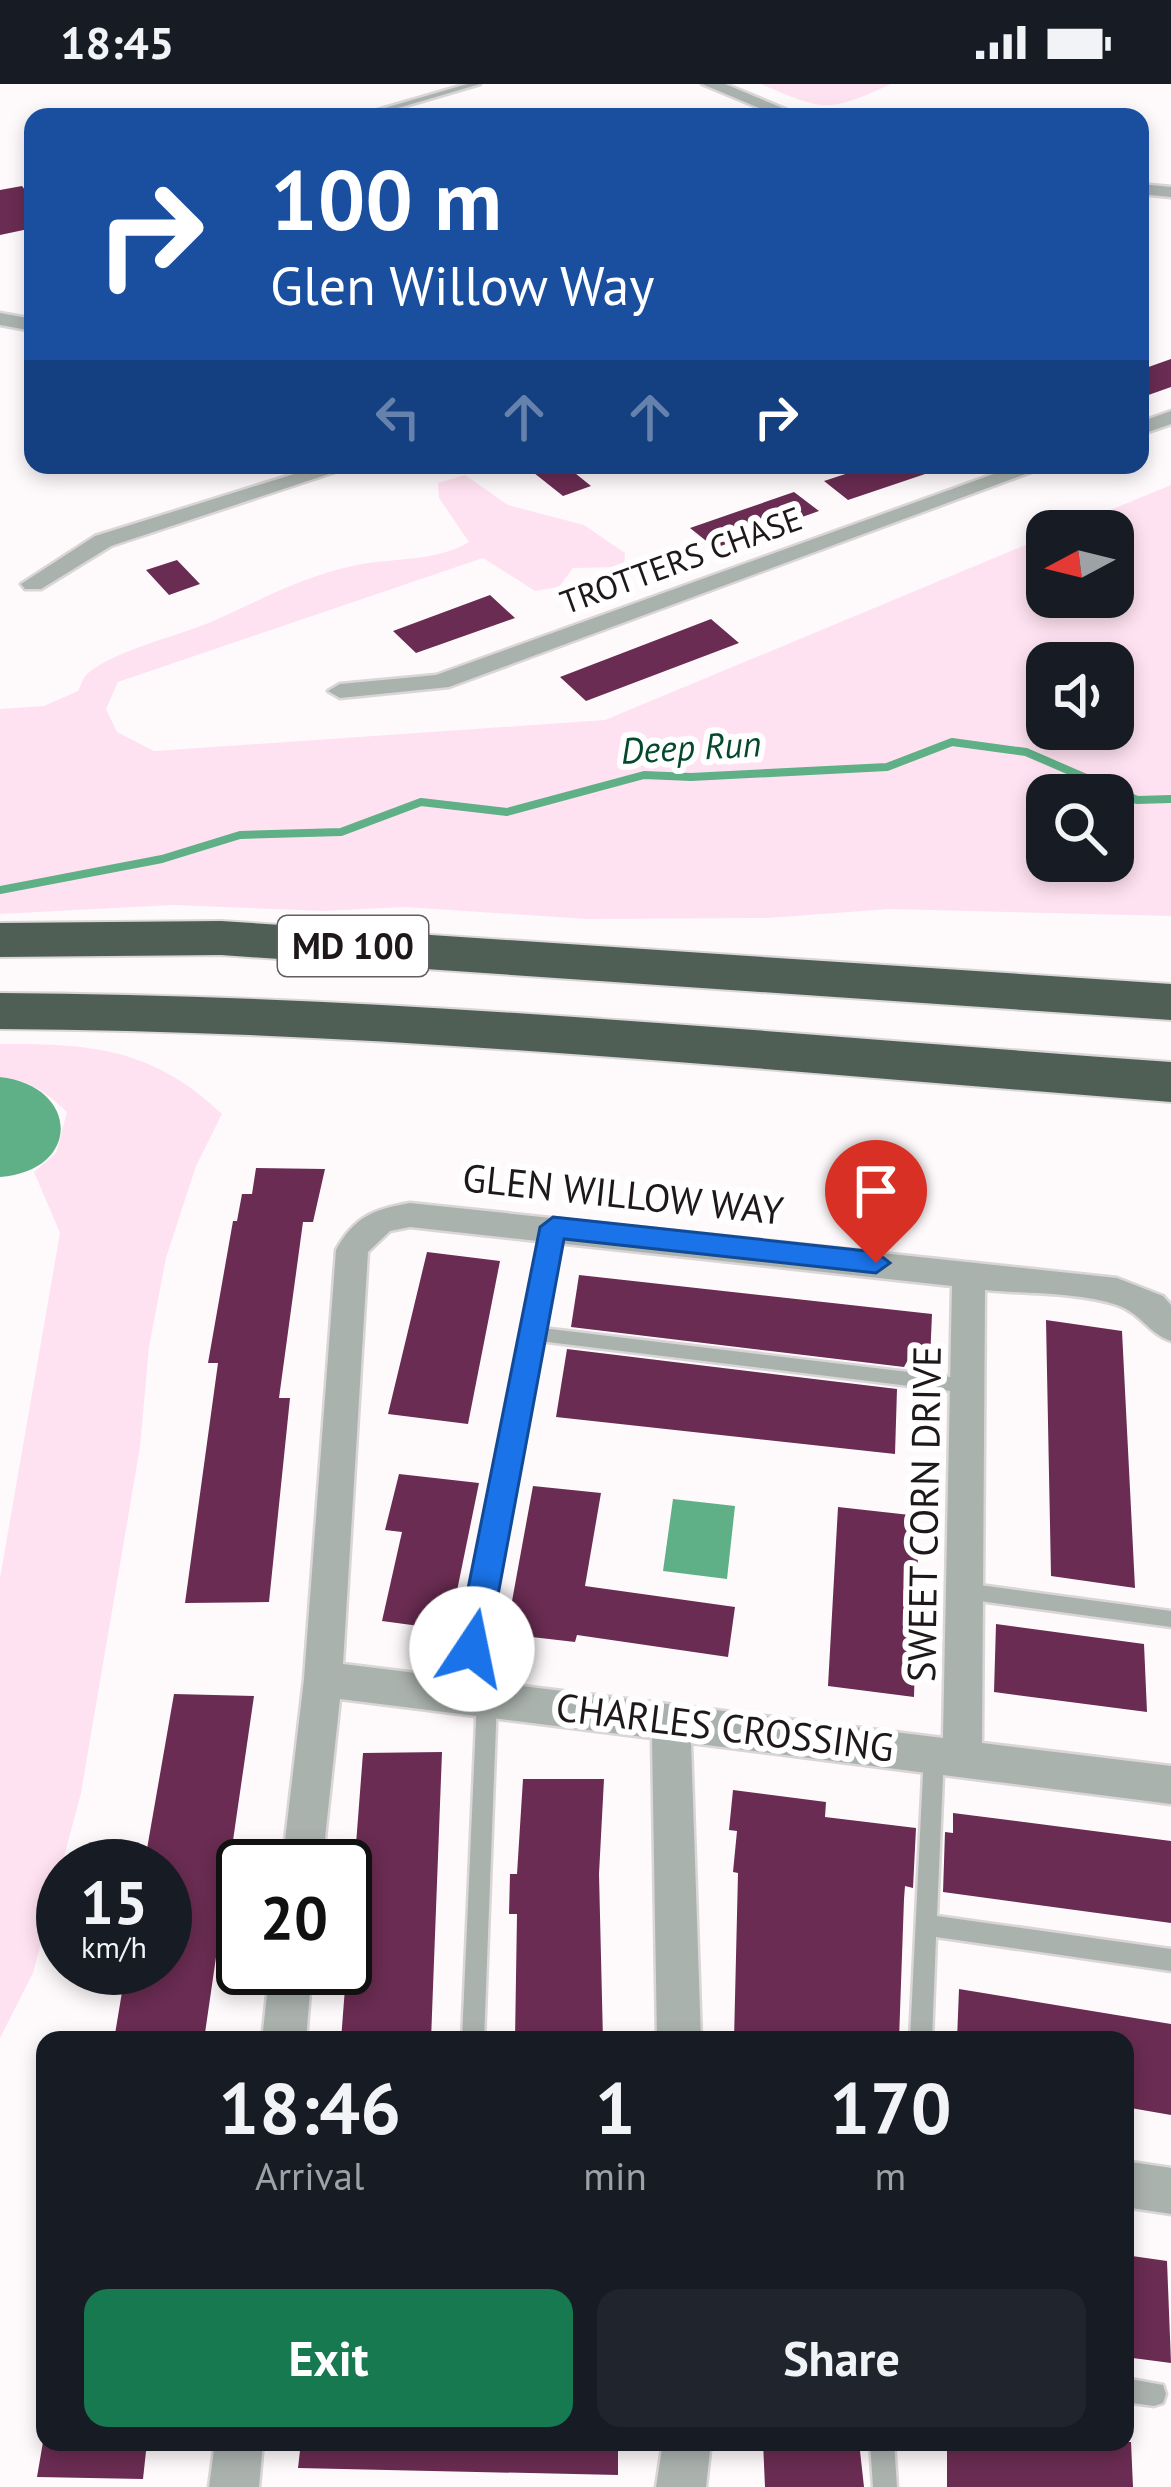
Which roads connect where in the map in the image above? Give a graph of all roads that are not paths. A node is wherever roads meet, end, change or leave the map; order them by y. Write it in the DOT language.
graph roads {
  1 [pos="476,84"];
  2 [pos="710,84"];
  3 [pos="390,108"];
  4 [pos="773,108"];
  5 [pos="287,474"];
  6 [pos="1015,474"];
  7 [pos="32,584"];
  8 [pos="340,691"];
  9 [pos="0,940"];
  10 [pos="705,969"];
  11 [pos="1171,980"];
  12 [pos="1171,1002"];
  13 [pos="0,1011"];
  14 [pos="524,1033"];
  15 [pos="1171,1082"];
  16 [pos="1171,1121"];
  17 [pos="553,1227"];
  18 [pos="969,1273"];
  19 [pos="1171,1328"];
  20 [pos="533,1334"];
  21 [pos="968,1387"];
  22 [pos="965,1591"];
  23 [pos="1171,1619"];
  24 [pos="323,1679"];
  25 [pos="475,1695"];
  26 [pos="671,1724"];
  27 [pos="948,1754"];
  28 [pos="1171,1785"];
  29 [pos="305,1839"];
  30 [pos="926,1925"];
  31 [pos="1171,1960"];
  32 [pos="288,1995"];
  33 [pos="285,2031"];
  34 [pos="472,2031"];
  35 [pos="679,2031"];
  36 [pos="921,2031"];
  37 [pos="1134,2186"];
  38 [pos="1171,2192"];
  39 [pos="1134,2391"];
  40 [pos="1154,2394"];
  41 [pos="238,2451"];
  42 [pos="685,2451"];
  43 [pos="883,2451"];
  44 [pos="234,2487"];
  45 [pos="681,2487"];
  46 [pos="885,2487"];
  1 -- 3 [label="lane"];
  2 -- 4 [label="street"];
  5 -- 7 [label="street"];
  6 -- 8 [label="street, TROTTERS CHASE"];
  9 -- 10 [label="highway, MD 100"];
  10 -- 11 [label="highway"];
  10 -- 12 [label="highway, MD 100"];
  13 -- 14 [label="highway, MD 100"];
  14 -- 15 [label="highway, MD 100"];
  14 -- 16 [label="highway"];
  17 -- 18 [label="street, GLEN WILLOW WAY"];
  17 -- 20 [label="lane"];
  17 -- 24 [label="street, GLEN WILLOW WAY"];
  18 -- 19 [label="street, GLEN WILLOW WAY"];
  18 -- 21 [label="street, SWEET CORN DRIVE"];
  20 -- 21 [label="lane"];
  20 -- 25 [label="lane"];
  21 -- 22 [label="street, SWEET CORN DRIVE"];
  22 -- 23 [label="lane"];
  22 -- 27 [label="street, SWEET CORN DRIVE"];
  24 -- 25 [label="street, CHARLES CROSSING"];
  24 -- 29 [label="street"];
  25 -- 26 [label="street, CHARLES CROSSING"];
  25 -- 34 [label="lane"];
  26 -- 27 [label="street, CHARLES CROSSING"];
  26 -- 35 [label="street"];
  27 -- 28 [label="street, CHARLES CROSSING"];
  27 -- 30 [label="lane"];
  30 -- 31 [label="lane"];
  30 -- 36 [label="lane"];
  32 -- 33 [label="street"];
  37 -- 38 [label="street"];
  39 -- 40 [label="lane"];
  41 -- 44 [label="street"];
  42 -- 45 [label="street"];
  43 -- 46 [label="lane"];
}
